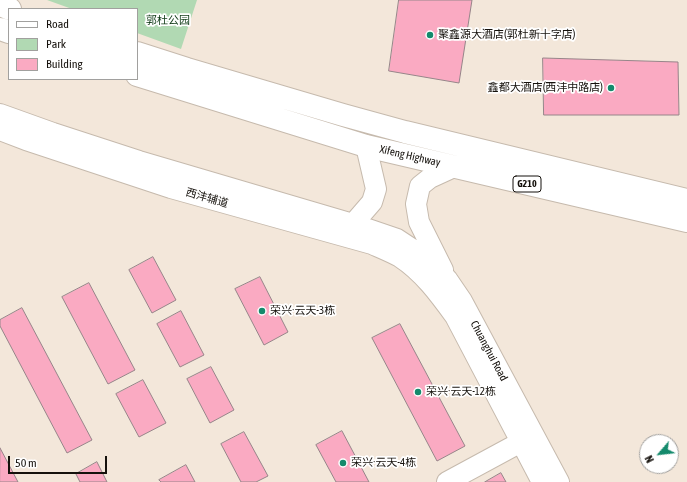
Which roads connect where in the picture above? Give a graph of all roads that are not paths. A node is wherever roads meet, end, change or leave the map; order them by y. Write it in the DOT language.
graph roads {
  1 [pos="138,53"];
  2 [pos="138,75"];
  3 [pos="0,114"];
  4 [pos="0,130"];
  5 [pos="366,146"];
  6 [pos="454,167"];
  7 [pos="687,200"];
  8 [pos="687,221"];
  9 [pos="353,224"];
  10 [pos="397,239"];
  11 [pos="414,267"];
  12 [pos="447,278"];
  13 [pos="521,442"];
  14 [pos="447,482"];
  15 [pos="542,482"];
  16 [pos="559,482"];
  1 -- 7 [label="highway, Xifeng Highway / G210"];
  2 -- 5 [label="highway, Xifeng Highway"];
  3 -- 9 [label="street, 西沣辅道"];
  4 -- 11 [label="street, 西沣辅道"];
  5 -- 6 [label="highway, Xifeng Highway / G210"];
  5 -- 9 [label="street"];
  6 -- 8 [label="highway, Xifeng Highway / G210"];
  6 -- 12 [label="street"];
  9 -- 10 [label="street, 西沣辅道"];
  10 -- 12 [label="street, Chuanghui Road"];
  11 -- 13 [label="street, Chuanghui Road"];
  12 -- 16 [label="street, Chuanghui Road"];
  13 -- 14 [label="street"];
  13 -- 15 [label="street, Chuanghui Road"];
}
